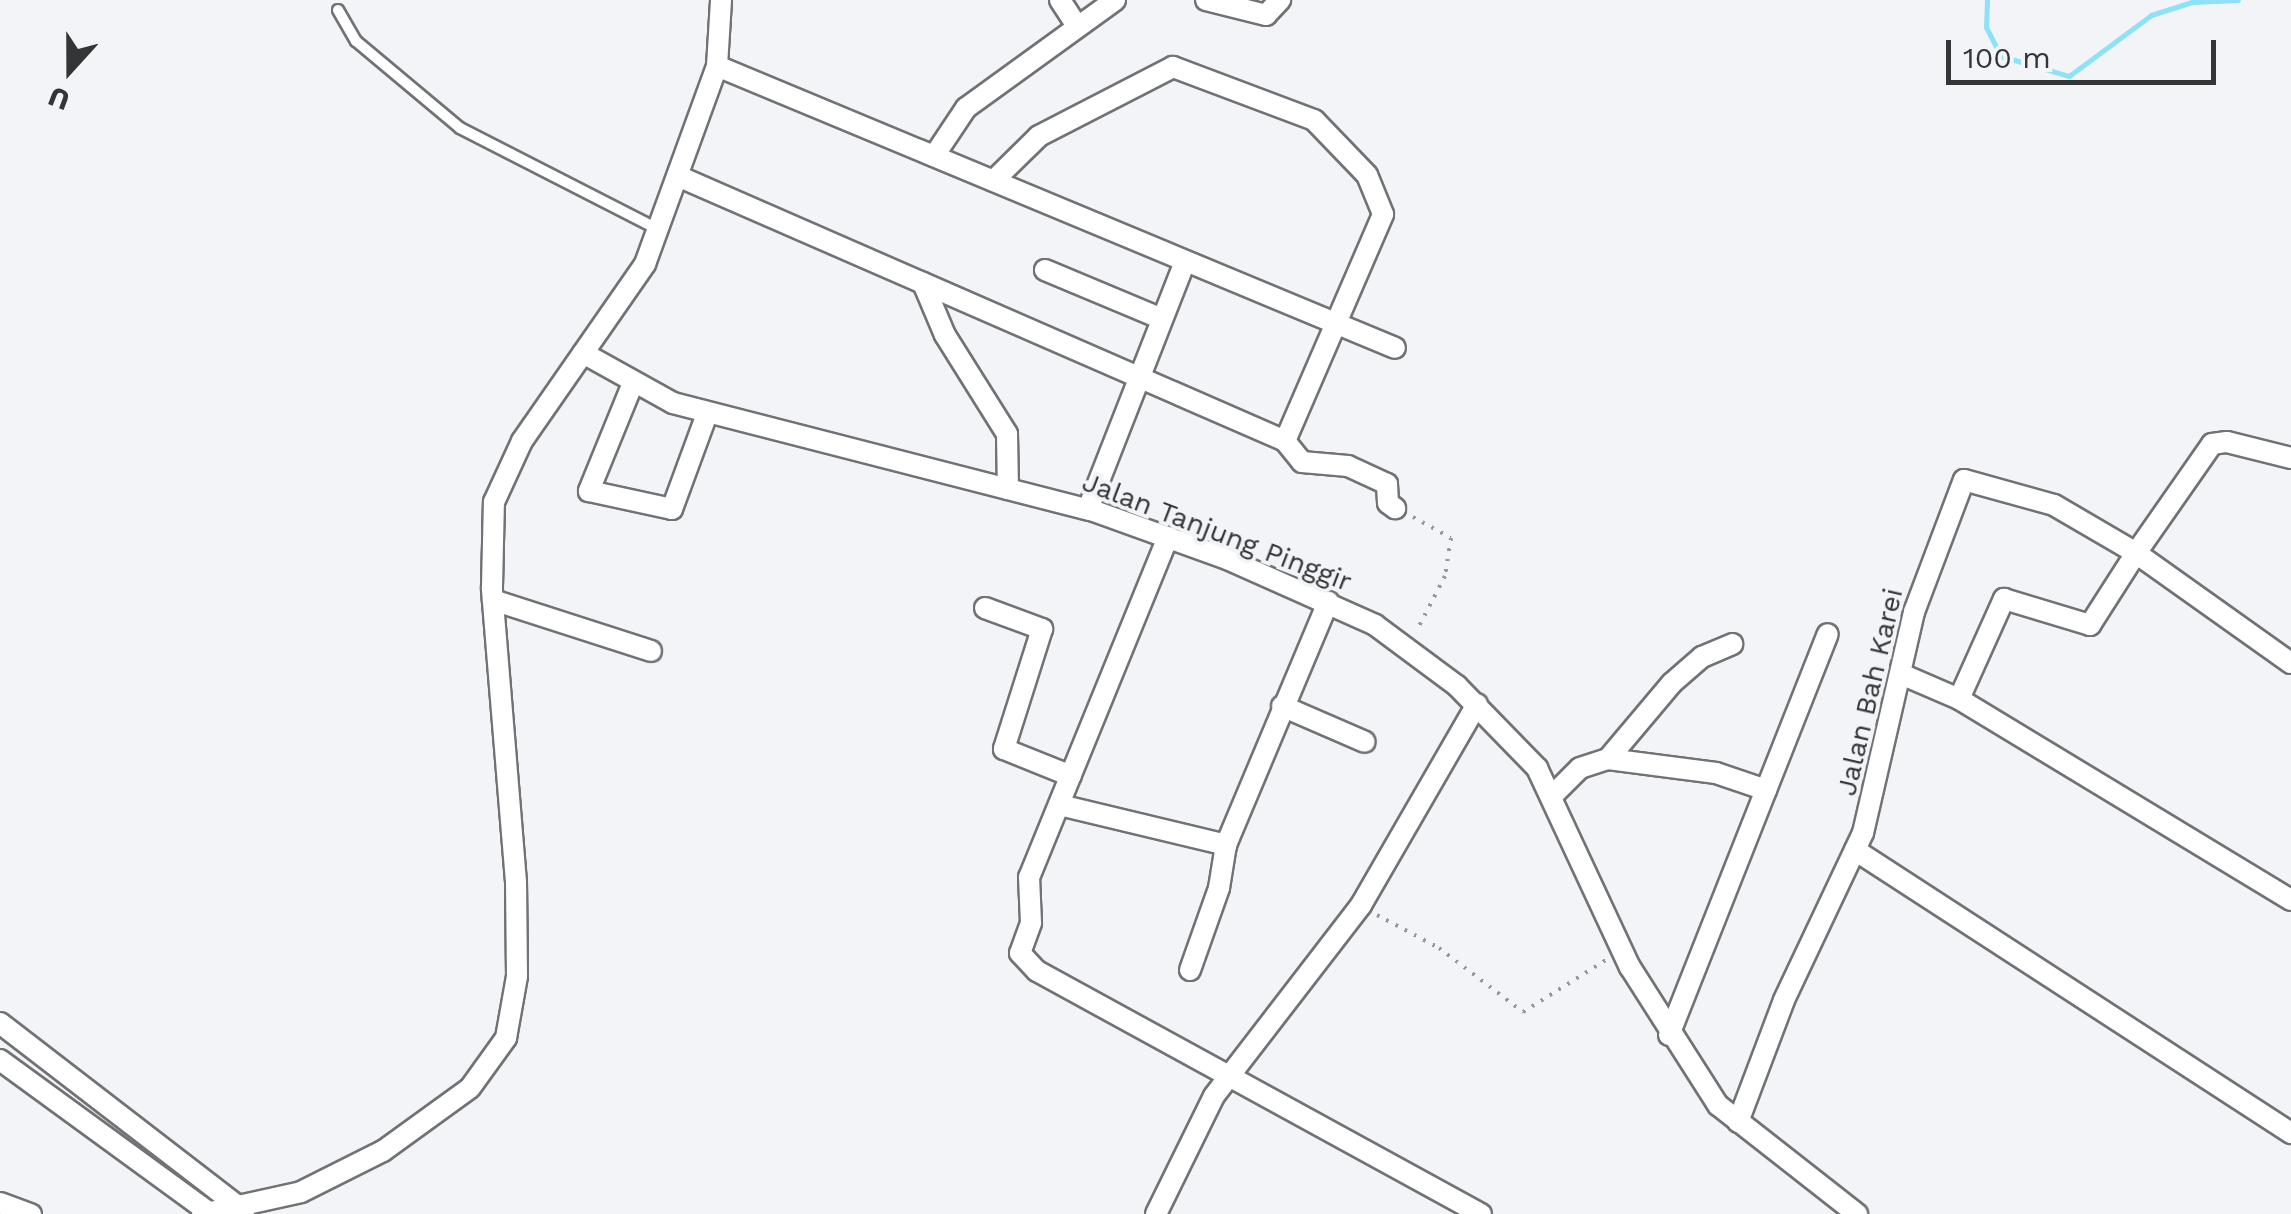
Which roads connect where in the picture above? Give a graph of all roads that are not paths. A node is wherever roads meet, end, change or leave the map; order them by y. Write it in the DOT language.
graph roads {
  1 [pos="720,0"];
  2 [pos="1060,0"];
  3 [pos="1115,0"];
  4 [pos="1206,0"];
  5 [pos="1280,0"];
  6 [pos="338,10"];
  7 [pos="1076,25"];
  8 [pos="717,66"];
  9 [pos="934,156"];
  10 [pos="680,176"];
  11 [pos="994,181"];
  12 [pos="660,230"];
  13 [pos="1185,261"];
  14 [pos="1045,270"];
  15 [pos="923,283"];
  16 [pos="1162,319"];
  17 [pos="1340,325"];
  18 [pos="1395,348"];
  19 [pos="584,353"];
  20 [pos="1138,375"];
  21 [pos="633,383"];
  22 [pos="707,414"];
  23 [pos="1285,440"];
  24 [pos="2291,458"];
  25 [pos="1008,489"];
  26 [pos="1396,508"];
  27 [pos="1088,509"];
  28 [pos="1168,536"];
  29 [pos="2136,553"];
  30 [pos="494,600"];
  31 [pos="1328,602"];
  32 [pos="985,608"];
  33 [pos="1828,634"];
  34 [pos="1732,644"];
  35 [pos="651,651"];
  36 [pos="2291,663"];
  37 [pos="1901,674"];
  38 [pos="1960,699"];
  39 [pos="1476,704"];
  40 [pos="1282,706"];
  41 [pos="1366,742"];
  42 [pos="1608,759"];
  43 [pos="1071,776"];
  44 [pos="1766,790"];
  45 [pos="1553,795"];
  46 [pos="1060,805"];
  47 [pos="1226,844"];
  48 [pos="1855,850"];
  49 [pos="2291,900"];
  50 [pos="1190,970"];
  51 [pos="0,1024"];
  52 [pos="1669,1035"];
  53 [pos="0,1060"];
  54 [pos="1227,1075"];
  55 [pos="1738,1122"];
  56 [pos="2291,1133"];
  57 [pos="0,1203"];
  58 [pos="244,1210"];
  59 [pos="32,1214"];
  60 [pos="207,1214"];
  61 [pos="1156,1214"];
  62 [pos="1481,1214"];
  63 [pos="1858,1214"];
  1 -- 8 [label="street"];
  2 -- 7 [label="street"];
  3 -- 7 [label="street"];
  4 -- 5 [label="street"];
  6 -- 12 [label="lane"];
  7 -- 9 [label="street"];
  8 -- 9 [label="street"];
  8 -- 10 [label="street"];
  9 -- 11 [label="street"];
  10 -- 12 [label="street"];
  10 -- 15 [label="street"];
  11 -- 13 [label="street"];
  11 -- 17 [label="street"];
  12 -- 19 [label="street"];
  13 -- 16 [label="street"];
  13 -- 17 [label="street"];
  14 -- 16 [label="street"];
  15 -- 20 [label="street"];
  15 -- 25 [label="street"];
  16 -- 20 [label="street"];
  17 -- 18 [label="street"];
  17 -- 23 [label="street"];
  19 -- 21 [label="street, Jalan Tanjung Pinggir"];
  19 -- 30 [label="street"];
  20 -- 23 [label="street"];
  20 -- 27 [label="street"];
  21 -- 22 [label="street, Jalan Tanjung Pinggir"];
  21 -- 22 [label="street"];
  22 -- 25 [label="street, Jalan Tanjung Pinggir"];
  23 -- 26 [label="street"];
  24 -- 29 [label="street"];
  25 -- 27 [label="street, Jalan Tanjung Pinggir"];
  27 -- 28 [label="street, Jalan Tanjung Pinggir"];
  28 -- 31 [label="street, Jalan Tanjung Pinggir"];
  28 -- 43 [label="street"];
  29 -- 36 [label="street"];
  29 -- 37 [label="street, Jalan Bah Karei"];
  29 -- 38 [label="street"];
  30 -- 35 [label="street"];
  30 -- 58 [label="street"];
  31 -- 39 [label="street, Jalan Tanjung Pinggir"];
  31 -- 40 [label="street"];
  32 -- 43 [label="street"];
  33 -- 44 [label="street"];
  34 -- 42 [label="street"];
  37 -- 38 [label="street"];
  37 -- 48 [label="street, Jalan Bah Karei"];
  38 -- 49 [label="street"];
  39 -- 45 [label="street, Jalan Tanjung Pinggir"];
  39 -- 54 [label="street"];
  40 -- 41 [label="street"];
  40 -- 47 [label="street"];
  42 -- 44 [label="street"];
  42 -- 45 [label="street"];
  43 -- 46 [label="street"];
  44 -- 52 [label="street"];
  45 -- 52 [label="street, Jalan Tanjung Pinggir"];
  46 -- 47 [label="street"];
  46 -- 54 [label="street"];
  47 -- 50 [label="street"];
  48 -- 55 [label="street, Jalan Bah Karei"];
  48 -- 56 [label="street"];
  51 -- 58 [label="street"];
  52 -- 55 [label="street, Jalan Tanjung Pinggir"];
  53 -- 60 [label="street"];
  54 -- 61 [label="street"];
  54 -- 62 [label="street"];
  55 -- 63 [label="street, Jalan Tanjung Pinggir"];
  57 -- 59 [label="street"];
  58 -- 60 [label="street"];
}
